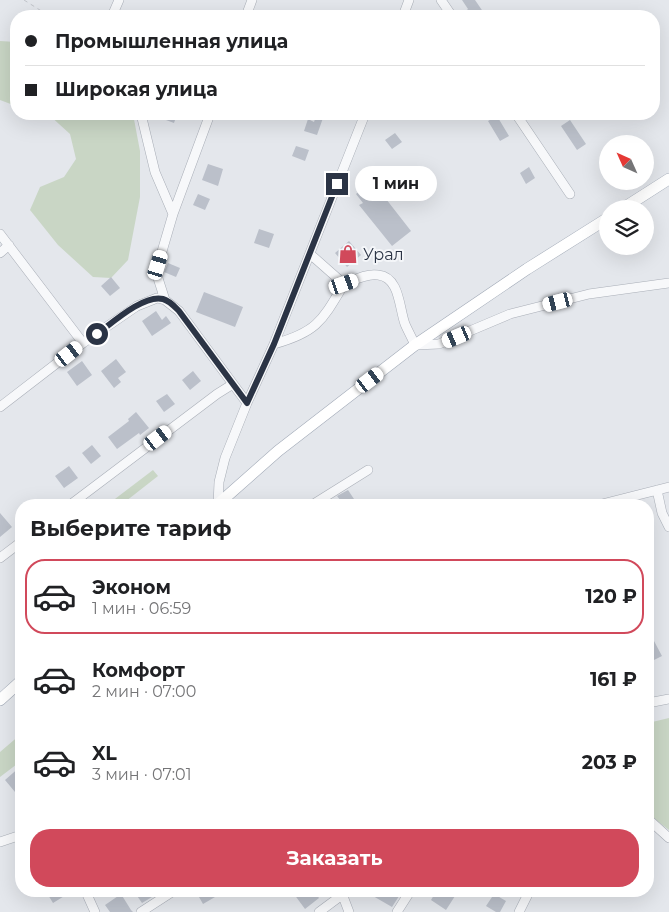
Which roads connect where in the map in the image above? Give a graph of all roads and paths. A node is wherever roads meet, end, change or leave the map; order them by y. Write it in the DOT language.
graph roads {
  1 [pos="24,0"];
  2 [pos="40,10"];
  3 [pos="142,120"];
  4 [pos="208,120"];
  5 [pos="363,120"];
  6 [pos="520,120"];
  7 [pos="669,178"];
  8 [pos="570,194"];
  9 [pos="636,200"];
  10 [pos="173,214"];
  11 [pos="599,224"];
  12 [pos="0,234"];
  13 [pos="9,245"];
  14 [pos="0,253"];
  15 [pos="310,254"];
  16 [pos="669,283"];
  17 [pos="344,284"];
  18 [pos="165,300"];
  19 [pos="83,343"];
  20 [pos="274,344"];
  21 [pos="415,345"];
  22 [pos="233,384"];
  23 [pos="247,403"];
  24 [pos="0,407"];
  25 [pos="368,470"];
  26 [pos="669,487"];
  27 [pos="657,490"];
  28 [pos="78,499"];
  29 [pos="218,499"];
  30 [pos="225,499"];
  31 [pos="322,499"];
  32 [pos="622,499"];
  33 [pos="669,527"];
  34 [pos="15,547"];
  35 [pos="0,558"];
  36 [pos="15,686"];
  37 [pos="669,699"];
  38 [pos="0,700"];
  39 [pos="654,702"];
  40 [pos="654,825"];
  41 [pos="15,838"];
  42 [pos="669,838"];
  43 [pos="0,842"];
  44 [pos="88,897"];
  45 [pos="164,897"];
  46 [pos="336,897"];
  47 [pos="344,897"];
  48 [pos="407,897"];
  49 [pos="526,897"];
  50 [pos="94,912"];
  51 [pos="141,912"];
  52 [pos="319,912"];
  53 [pos="349,912"];
  54 [pos="397,912"];
  55 [pos="519,912"];
  1 -- 2 [label="path"];
  3 -- 10 [label="street"];
  4 -- 10 [label="street"];
  5 -- 15 [label="street"];
  6 -- 8 [label="street"];
  7 -- 9 [label="main road"];
  10 -- 18 [label="street"];
  11 -- 21 [label="main road"];
  12 -- 13 [label="street"];
  13 -- 14 [label="street"];
  13 -- 19 [label="street"];
  15 -- 17 [label="street"];
  15 -- 20 [label="street"];
  16 -- 21 [label="street"];
  17 -- 20 [label="street"];
  17 -- 21 [label="street"];
  18 -- 19 [label="street"];
  18 -- 22 [label="street"];
  19 -- 24 [label="street"];
  20 -- 23 [label="street"];
  21 -- 30 [label="main road"];
  22 -- 23 [label="street"];
  22 -- 28 [label="street"];
  23 -- 29 [label="street"];
  25 -- 31 [label="street"];
  26 -- 27 [label="street"];
  27 -- 32 [label="street"];
  27 -- 33 [label="street"];
  34 -- 35 [label="street"];
  36 -- 38 [label="main road"];
  37 -- 39 [label="street"];
  40 -- 42 [label="street"];
  41 -- 43 [label="street"];
  44 -- 50 [label="street"];
  45 -- 51 [label="street"];
  46 -- 52 [label="street"];
  47 -- 53 [label="street"];
  48 -- 54 [label="street"];
  49 -- 55 [label="street"];
}
